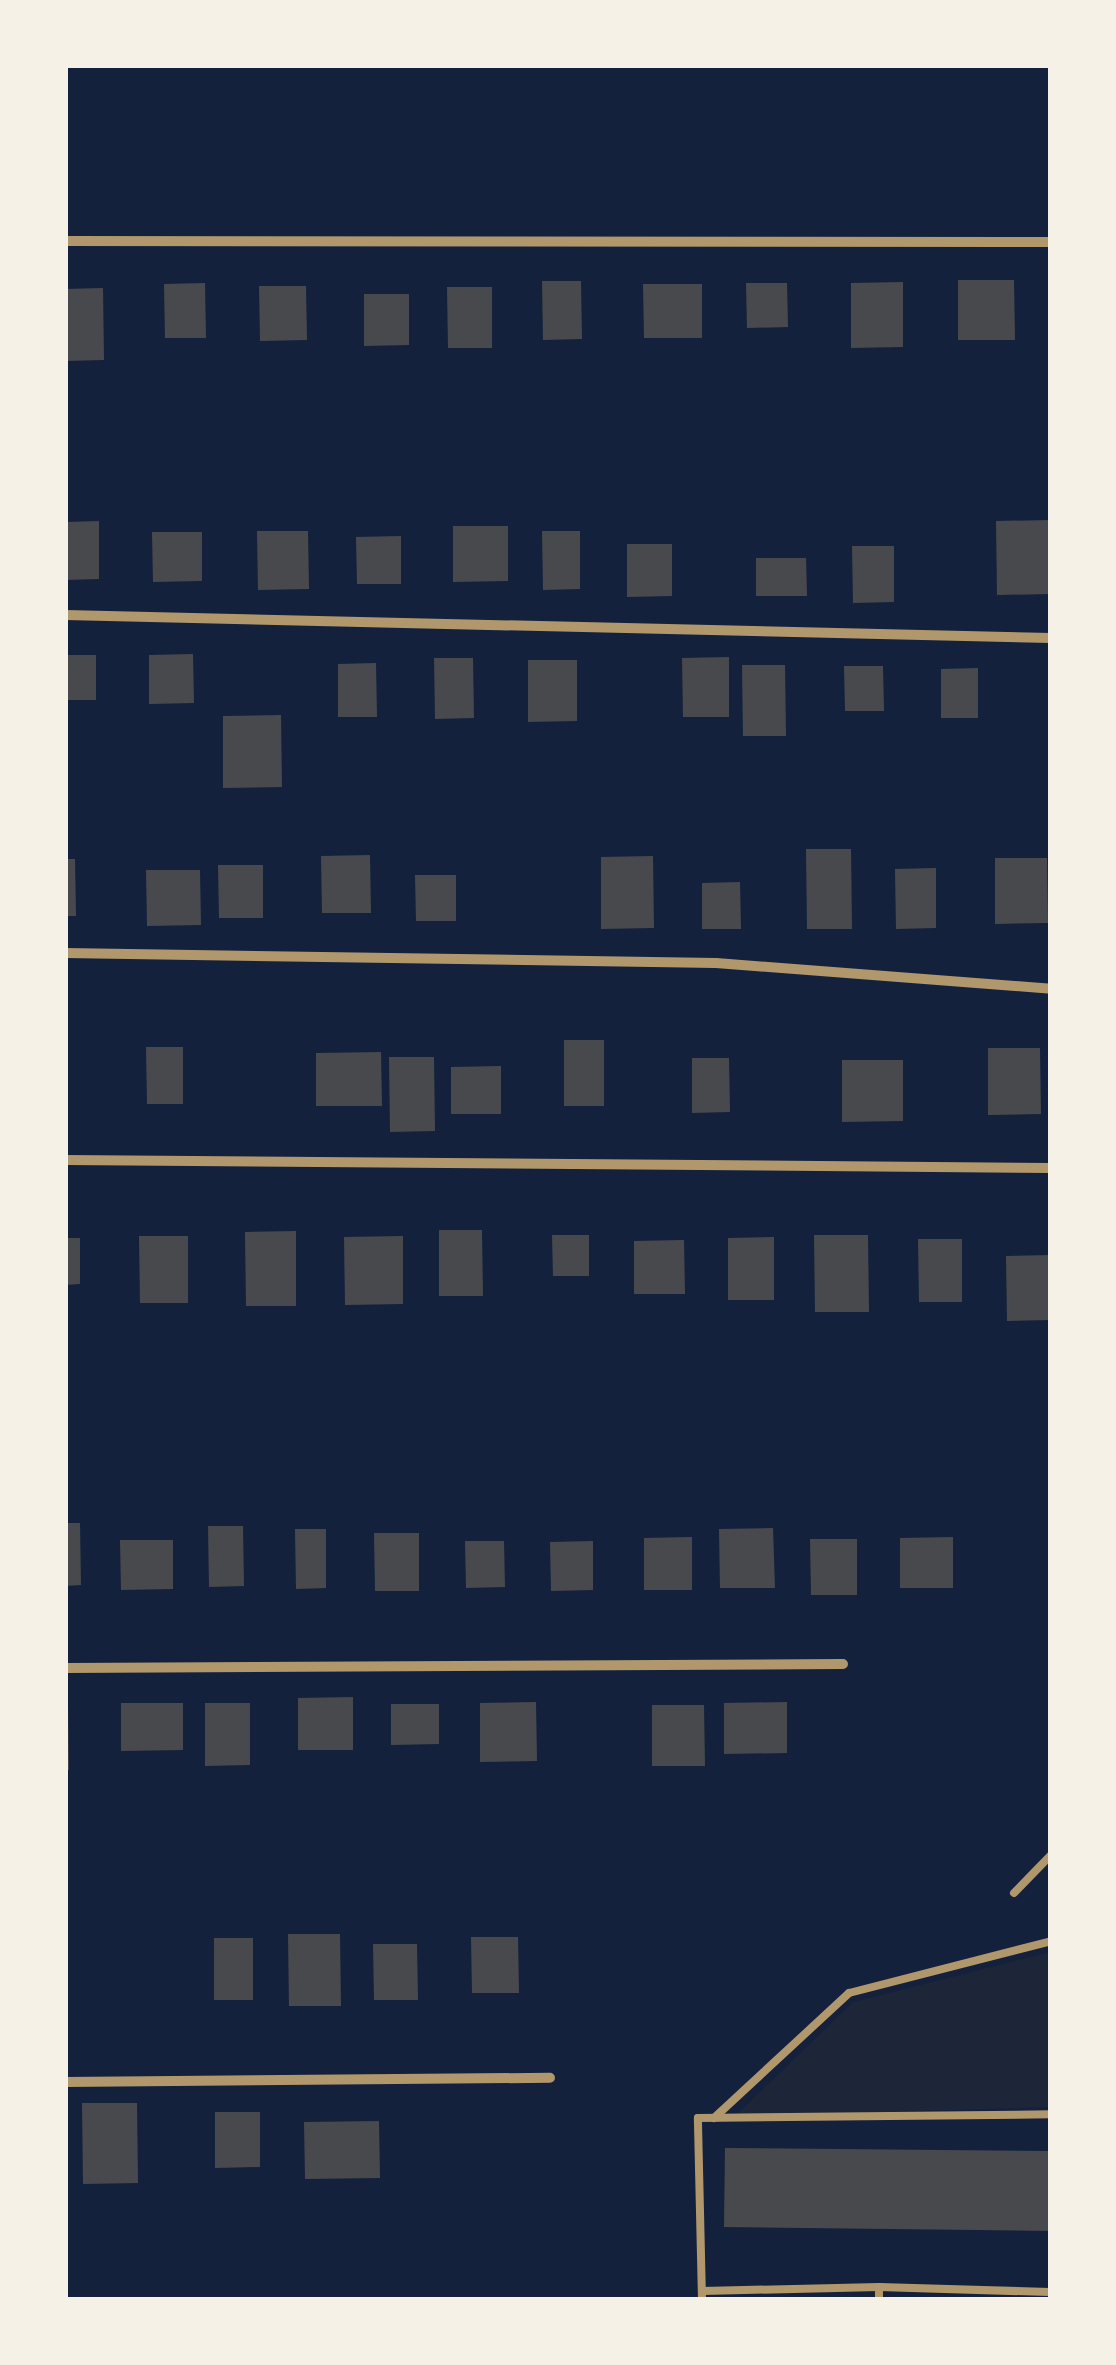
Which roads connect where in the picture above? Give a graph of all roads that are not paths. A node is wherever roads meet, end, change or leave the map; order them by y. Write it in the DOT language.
graph roads {
  1 [pos="65,241"];
  2 [pos="1051,242"];
  3 [pos="65,615"];
  4 [pos="1051,638"];
  5 [pos="65,953"];
  6 [pos="1051,989"];
  7 [pos="65,1160"];
  8 [pos="1051,1168"];
  9 [pos="843,1664"];
  10 [pos="65,1668"];
  11 [pos="1051,1855"];
  12 [pos="1014,1893"];
  13 [pos="1051,1940"];
  14 [pos="550,2078"];
  15 [pos="65,2082"];
  16 [pos="1051,2114"];
  17 [pos="714,2118"];
  18 [pos="879,2287"];
  19 [pos="1050,2292"];
  20 [pos="702,2296"];
  21 [pos="879,2300"];
  1 -- 2 [label="street"];
  3 -- 4 [label="street"];
  5 -- 6 [label="street"];
  7 -- 8 [label="street"];
  9 -- 10 [label="street"];
  11 -- 12 [label="lane"];
  13 -- 17 [label="lane"];
  14 -- 15 [label="street"];
  16 -- 17 [label="lane"];
  17 -- 20 [label="lane"];
  18 -- 19 [label="lane"];
  18 -- 20 [label="lane"];
  18 -- 21 [label="lane"];
}
